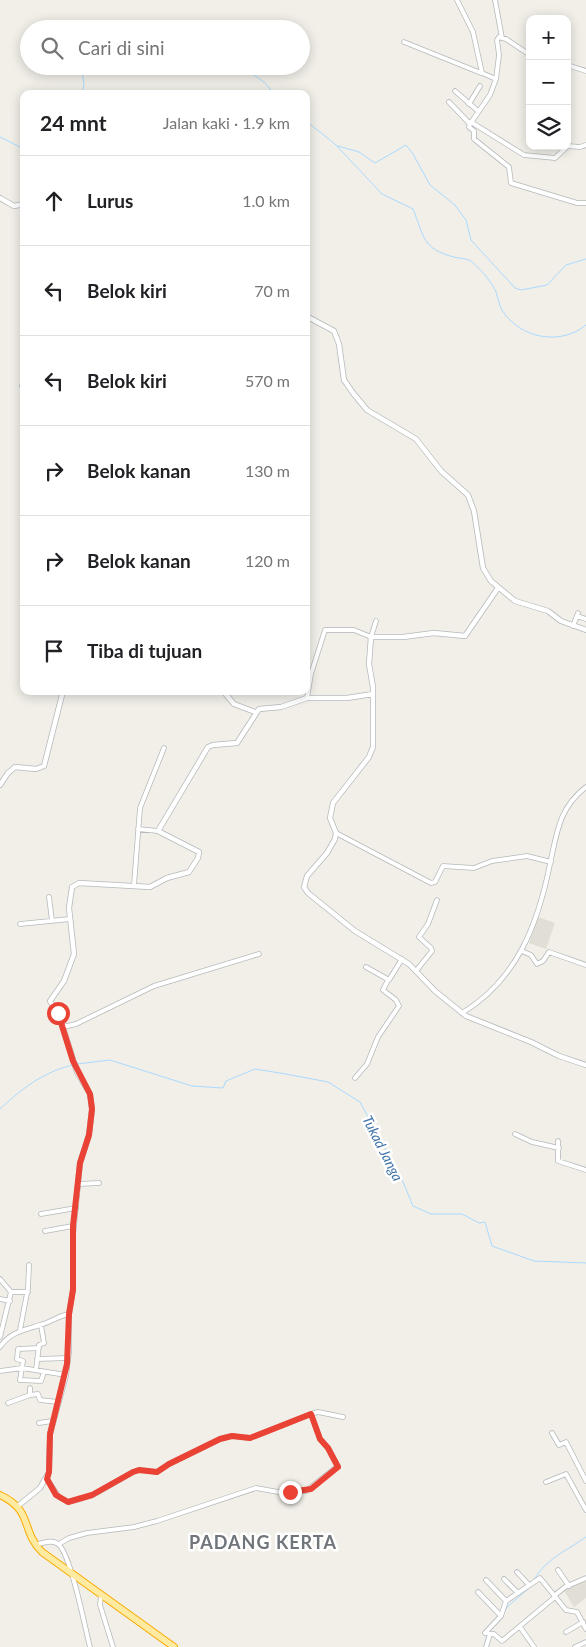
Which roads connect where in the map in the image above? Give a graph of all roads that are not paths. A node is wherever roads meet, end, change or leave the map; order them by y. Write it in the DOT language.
graph roads {
  1 [pos="457,0"];
  2 [pos="495,0"];
  3 [pos="502,38"];
  4 [pos="404,42"];
  5 [pos="526,53"];
  6 [pos="571,66"];
  7 [pos="586,71"];
  8 [pos="481,72"];
  9 [pos="496,79"];
  10 [pos="480,86"];
  11 [pos="455,92"];
  12 [pos="449,102"];
  13 [pos="469,104"];
  14 [pos="478,111"];
  15 [pos="470,123"];
  16 [pos="586,145"];
  17 [pos="0,198"];
  18 [pos="586,203"];
  19 [pos="20,205"];
  20 [pos="310,318"];
  21 [pos="498,588"];
  22 [pos="586,619"];
  23 [pos="376,621"];
  24 [pos="573,626"];
  25 [pos="586,630"];
  26 [pos="372,636"];
  27 [pos="310,680"];
  28 [pos="373,694"];
  29 [pos="63,695"];
  30 [pos="226,695"];
  31 [pos="308,695"];
  32 [pos="307,698"];
  33 [pos="255,712"];
  34 [pos="164,748"];
  35 [pos="0,786"];
  36 [pos="586,787"];
  37 [pos="138,830"];
  38 [pos="158,831"];
  39 [pos="336,833"];
  40 [pos="551,862"];
  41 [pos="134,885"];
  42 [pos="49,897"];
  43 [pos="437,900"];
  44 [pos="70,919"];
  45 [pos="52,921"];
  46 [pos="20,924"];
  47 [pos="522,951"];
  48 [pos="259,954"];
  49 [pos="402,959"];
  50 [pos="586,965"];
  51 [pos="366,967"];
  52 [pos="416,971"];
  53 [pos="388,980"];
  54 [pos="462,1013"];
  55 [pos="63,1027"];
  56 [pos="586,1065"];
  57 [pos="355,1078"];
  58 [pos="515,1134"];
  59 [pos="558,1141"];
  60 [pos="559,1148"];
  61 [pos="586,1170"];
  62 [pos="99,1183"];
  63 [pos="78,1184"];
  64 [pos="76,1208"];
  65 [pos="40,1214"];
  66 [pos="73,1226"];
  67 [pos="45,1230"];
  68 [pos="29,1265"];
  69 [pos="0,1279"];
  70 [pos="11,1292"];
  71 [pos="28,1292"];
  72 [pos="0,1299"];
  73 [pos="10,1300"];
  74 [pos="69,1314"];
  75 [pos="41,1325"];
  76 [pos="20,1330"];
  77 [pos="0,1337"];
  78 [pos="0,1348"];
  79 [pos="39,1348"];
  80 [pos="68,1358"];
  81 [pos="37,1359"];
  82 [pos="22,1368"];
  83 [pos="36,1370"];
  84 [pos="0,1371"];
  85 [pos="44,1372"];
  86 [pos="66,1375"];
  87 [pos="30,1388"];
  88 [pos="30,1395"];
  89 [pos="58,1402"];
  90 [pos="8,1403"];
  91 [pos="311,1414"];
  92 [pos="343,1417"];
  93 [pos="52,1421"];
  94 [pos="39,1423"];
  95 [pos="552,1433"];
  96 [pos="47,1479"];
  97 [pos="586,1481"];
  98 [pos="546,1482"];
  99 [pos="0,1495"];
  100 [pos="18,1506"];
  101 [pos="586,1510"];
  102 [pos="59,1544"];
  103 [pos="36,1545"];
  104 [pos="558,1570"];
  105 [pos="517,1572"];
  106 [pos="72,1574"];
  107 [pos="586,1578"];
  108 [pos="504,1579"];
  109 [pos="486,1580"];
  110 [pos="529,1586"];
  111 [pos="569,1586"];
  112 [pos="478,1592"];
  113 [pos="518,1593"];
  114 [pos="101,1595"];
  115 [pos="555,1596"];
  116 [pos="506,1601"];
  117 [pos="501,1616"];
  118 [pos="582,1622"];
  119 [pos="520,1627"];
  120 [pos="586,1629"];
  121 [pos="566,1632"];
  122 [pos="488,1634"];
  123 [pos="586,1642"];
  124 [pos="90,1647"];
  125 [pos="113,1647"];
  126 [pos="174,1647"];
  127 [pos="486,1647"];
  128 [pos="534,1647"];
  129 [pos="575,1647"];
  1 -- 8 [label="street"];
  2 -- 3 [label="street"];
  3 -- 5 [label="street"];
  3 -- 9 [label="street"];
  4 -- 8 [label="street"];
  6 -- 7 [label="street"];
  8 -- 9 [label="street"];
  9 -- 14 [label="street"];
  10 -- 13 [label="street"];
  11 -- 13 [label="street"];
  12 -- 15 [label="street"];
  13 -- 14 [label="street"];
  14 -- 15 [label="street"];
  15 -- 16 [label="street"];
  15 -- 18 [label="street"];
  17 -- 19 [label="street"];
  20 -- 21 [label="street"];
  21 -- 24 [label="street"];
  21 -- 26 [label="street"];
  22 -- 24 [label="street"];
  23 -- 26 [label="street"];
  24 -- 25 [label="street"];
  26 -- 27 [label="street"];
  26 -- 28 [label="street"];
  28 -- 32 [label="street"];
  28 -- 39 [label="street"];
  29 -- 35 [label="street"];
  30 -- 33 [label="street"];
  31 -- 32 [label="street"];
  32 -- 33 [label="street"];
  33 -- 38 [label="street"];
  34 -- 37 [label="street"];
  36 -- 40 [label="street"];
  37 -- 38 [label="street"];
  37 -- 41 [label="street"];
  38 -- 41 [label="street"];
  39 -- 40 [label="street"];
  39 -- 49 [label="street"];
  40 -- 47 [label="street"];
  41 -- 44 [label="street"];
  42 -- 45 [label="street"];
  43 -- 52 [label="street"];
  44 -- 45 [label="street"];
  44 -- 55 [label="street"];
  45 -- 46 [label="street"];
  47 -- 50 [label="street"];
  47 -- 54 [label="street"];
  48 -- 55 [label="street"];
  49 -- 52 [label="street"];
  49 -- 53 [label="street"];
  51 -- 53 [label="street"];
  52 -- 54 [label="street"];
  53 -- 57 [label="street"];
  54 -- 56 [label="street"];
  55 -- 63 [label="street"];
  58 -- 60 [label="street"];
  59 -- 60 [label="street"];
  60 -- 61 [label="street"];
  62 -- 63 [label="street"];
  63 -- 64 [label="street"];
  64 -- 65 [label="street"];
  64 -- 66 [label="street"];
  66 -- 67 [label="street"];
  66 -- 74 [label="street"];
  68 -- 71 [label="street"];
  69 -- 70 [label="street"];
  70 -- 71 [label="street"];
  70 -- 73 [label="street"];
  71 -- 76 [label="street"];
  72 -- 73 [label="street"];
  73 -- 77 [label="street"];
  74 -- 75 [label="street"];
  74 -- 80 [label="street"];
  75 -- 76 [label="street"];
  75 -- 79 [label="street"];
  76 -- 78 [label="street"];
  79 -- 81 [label="street"];
  79 -- 82 [label="street"];
  80 -- 81 [label="street"];
  80 -- 86 [label="street"];
  81 -- 83 [label="street"];
  82 -- 83 [label="street"];
  82 -- 84 [label="street"];
  82 -- 85 [label="street"];
  83 -- 85 [label="street"];
  85 -- 86 [label="street"];
  86 -- 89 [label="street"];
  87 -- 88 [label="street"];
  88 -- 89 [label="street"];
  88 -- 90 [label="street"];
  89 -- 93 [label="street"];
  91 -- 92 [label="street"];
  91 -- 96 [label="street"];
  91 -- 102 [label="street"];
  93 -- 94 [label="street"];
  93 -- 96 [label="street"];
  95 -- 97 [label="street"];
  96 -- 100 [label="street"];
  98 -- 101 [label="street"];
  99 -- 100 [label="highway"];
  100 -- 103 [label="highway"];
  102 -- 103 [label="street"];
  102 -- 106 [label="street"];
  103 -- 106 [label="highway"];
  104 -- 111 [label="street"];
  105 -- 110 [label="street"];
  106 -- 114 [label="highway"];
  106 -- 124 [label="street"];
  107 -- 111 [label="street"];
  108 -- 113 [label="street"];
  109 -- 116 [label="street"];
  110 -- 113 [label="street"];
  110 -- 115 [label="street"];
  111 -- 115 [label="street"];
  112 -- 117 [label="street"];
  113 -- 116 [label="street"];
  114 -- 125 [label="street"];
  114 -- 126 [label="highway"];
  115 -- 118 [label="street"];
  115 -- 119 [label="street"];
  116 -- 117 [label="street"];
  117 -- 122 [label="street"];
  118 -- 120 [label="street"];
  118 -- 121 [label="street"];
  119 -- 122 [label="street"];
  119 -- 128 [label="street"];
  122 -- 127 [label="street"];
  123 -- 129 [label="street"];
}
